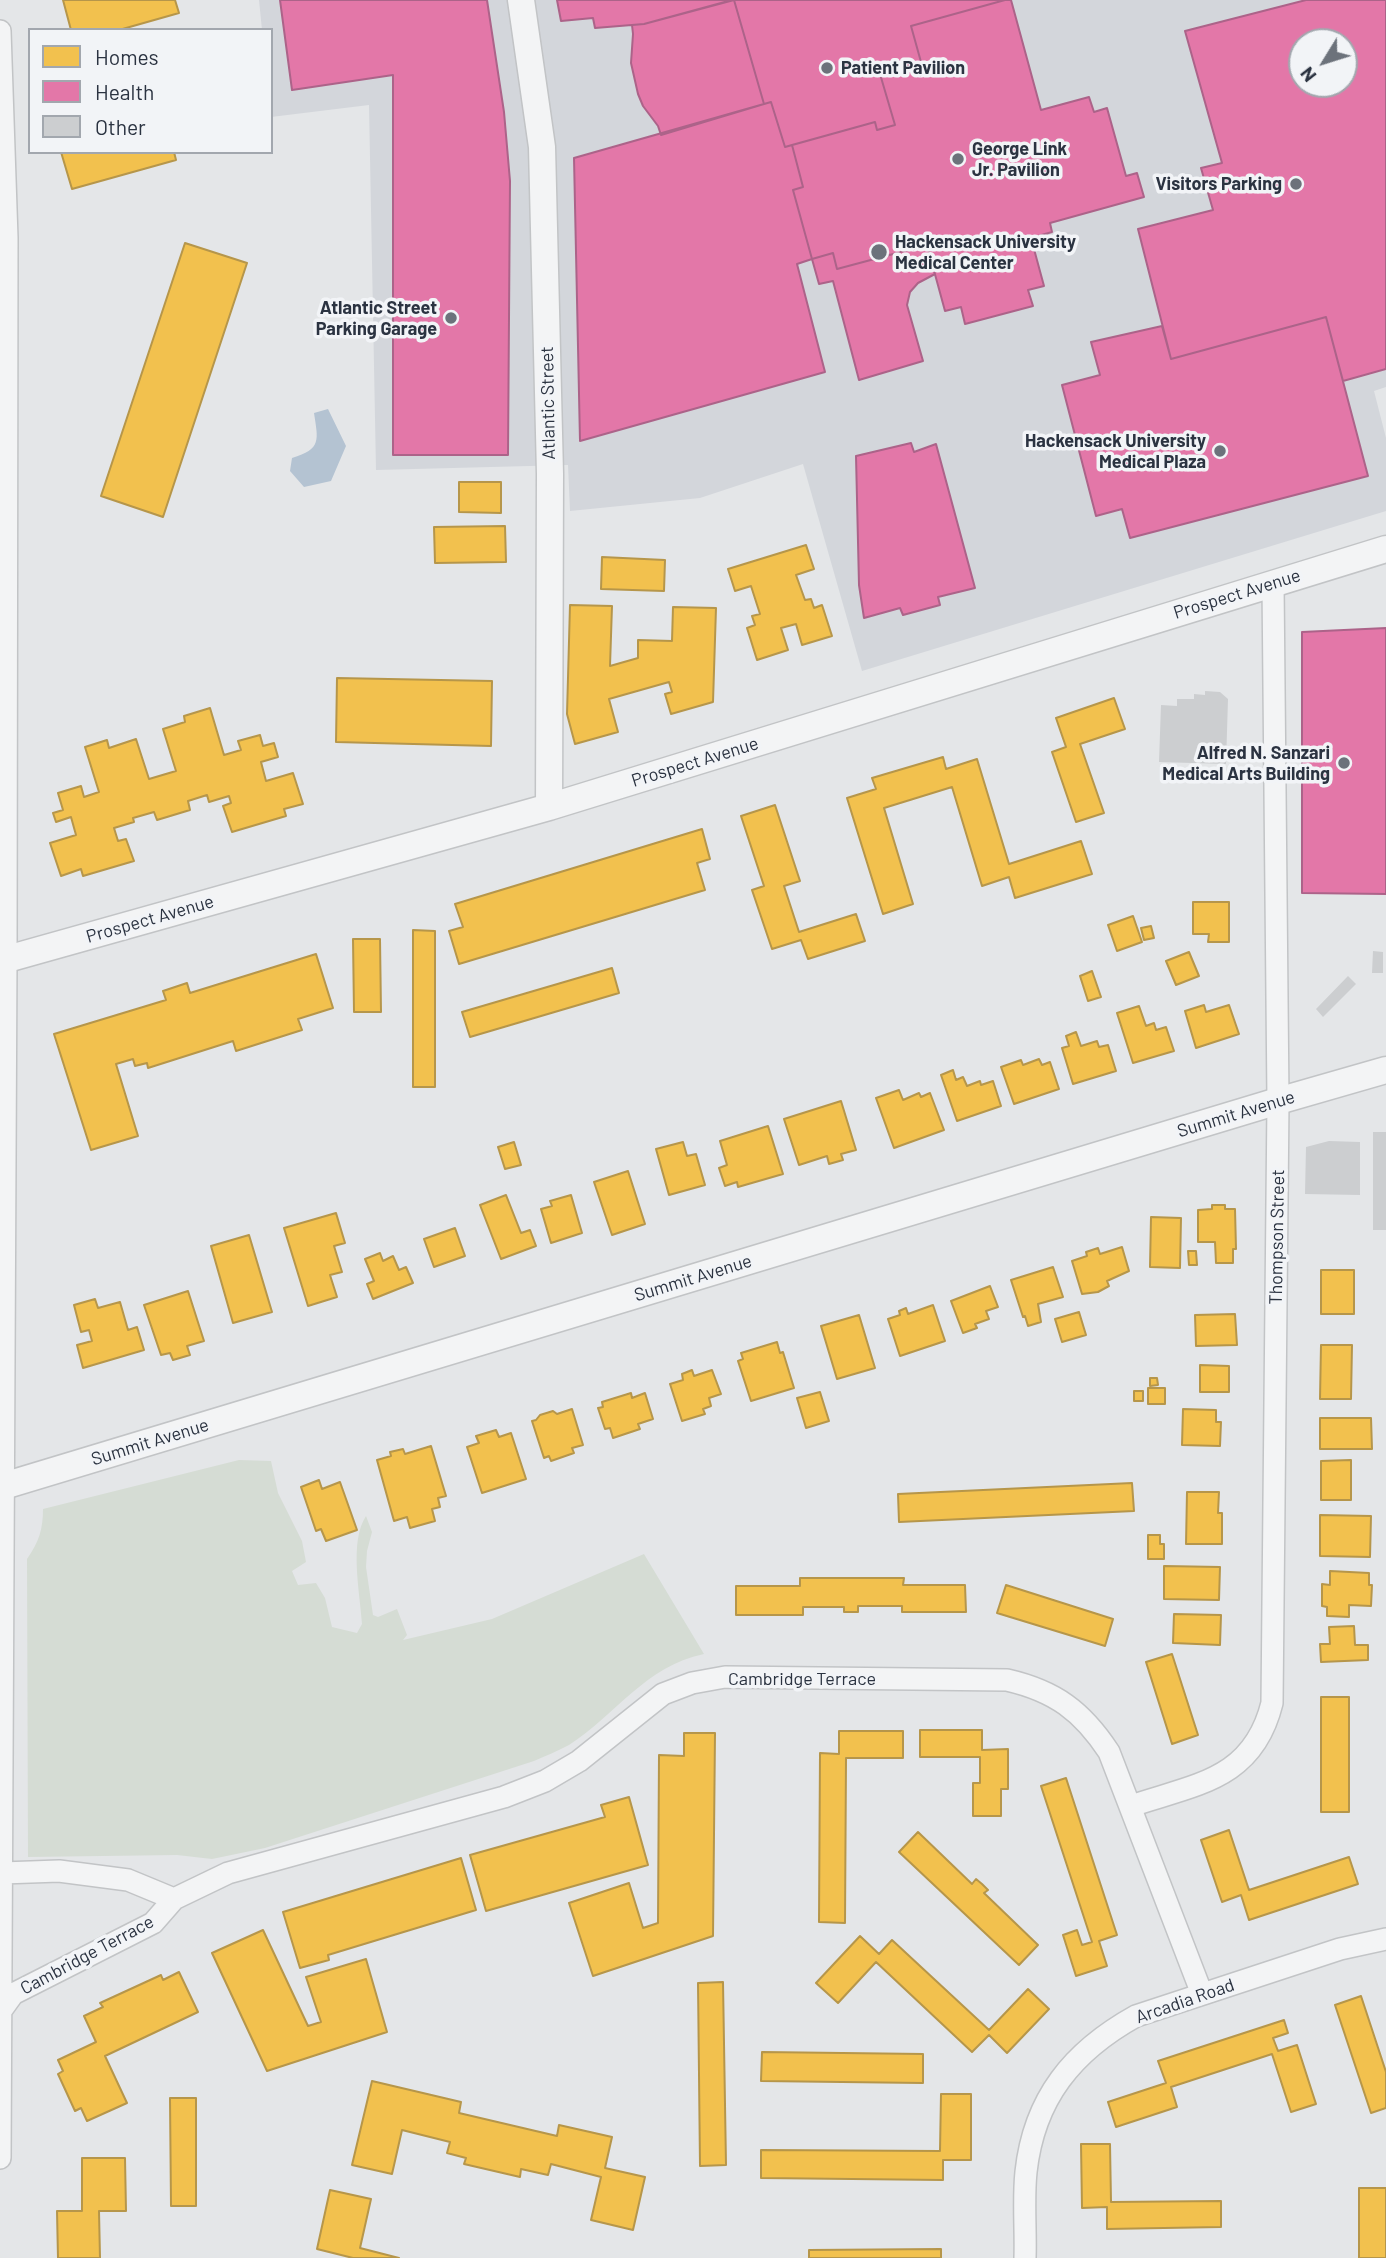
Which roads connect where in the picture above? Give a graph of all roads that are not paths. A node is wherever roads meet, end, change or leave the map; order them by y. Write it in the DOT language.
graph roads {
  1 [pos="521,0"];
  2 [pos="0,31"];
  3 [pos="3,239"];
  4 [pos="3,547"];
  5 [pos="1386,549"];
  6 [pos="1273,583"];
  7 [pos="549,807"];
  8 [pos="3,960"];
  9 [pos="1386,1070"];
  10 [pos="1278,1101"];
  11 [pos="2,1487"];
  12 [pos="1131,1806"];
  13 [pos="2,1873"];
  14 [pos="174,1899"];
  15 [pos="1386,1939"];
  16 [pos="1202,1994"];
  17 [pos="0,2012"];
  18 [pos="0,2158"];
  19 [pos="1025,2258"];
  1 -- 7 [label="street, Atlantic Street"];
  2 -- 3 [label="street"];
  3 -- 4 [label="street"];
  4 -- 8 [label="street"];
  5 -- 6 [label="street, Prospect Avenue"];
  6 -- 7 [label="street, Prospect Avenue"];
  6 -- 10 [label="street, Thompson Street"];
  7 -- 8 [label="street, Prospect Avenue"];
  8 -- 11 [label="street"];
  9 -- 10 [label="street, Summit Avenue"];
  10 -- 11 [label="street, Summit Avenue"];
  10 -- 12 [label="street, Thompson Street"];
  11 -- 13 [label="street"];
  12 -- 14 [label="street, Cambridge Terrace"];
  12 -- 16 [label="street, Cambridge Terrace"];
  13 -- 14 [label="street, Cambridge Terrace"];
  13 -- 17 [label="street"];
  14 -- 17 [label="street, Cambridge Terrace"];
  15 -- 16 [label="street, Arcadia Road"];
  16 -- 19 [label="street, Arcadia Road"];
  17 -- 18 [label="street"];
}
